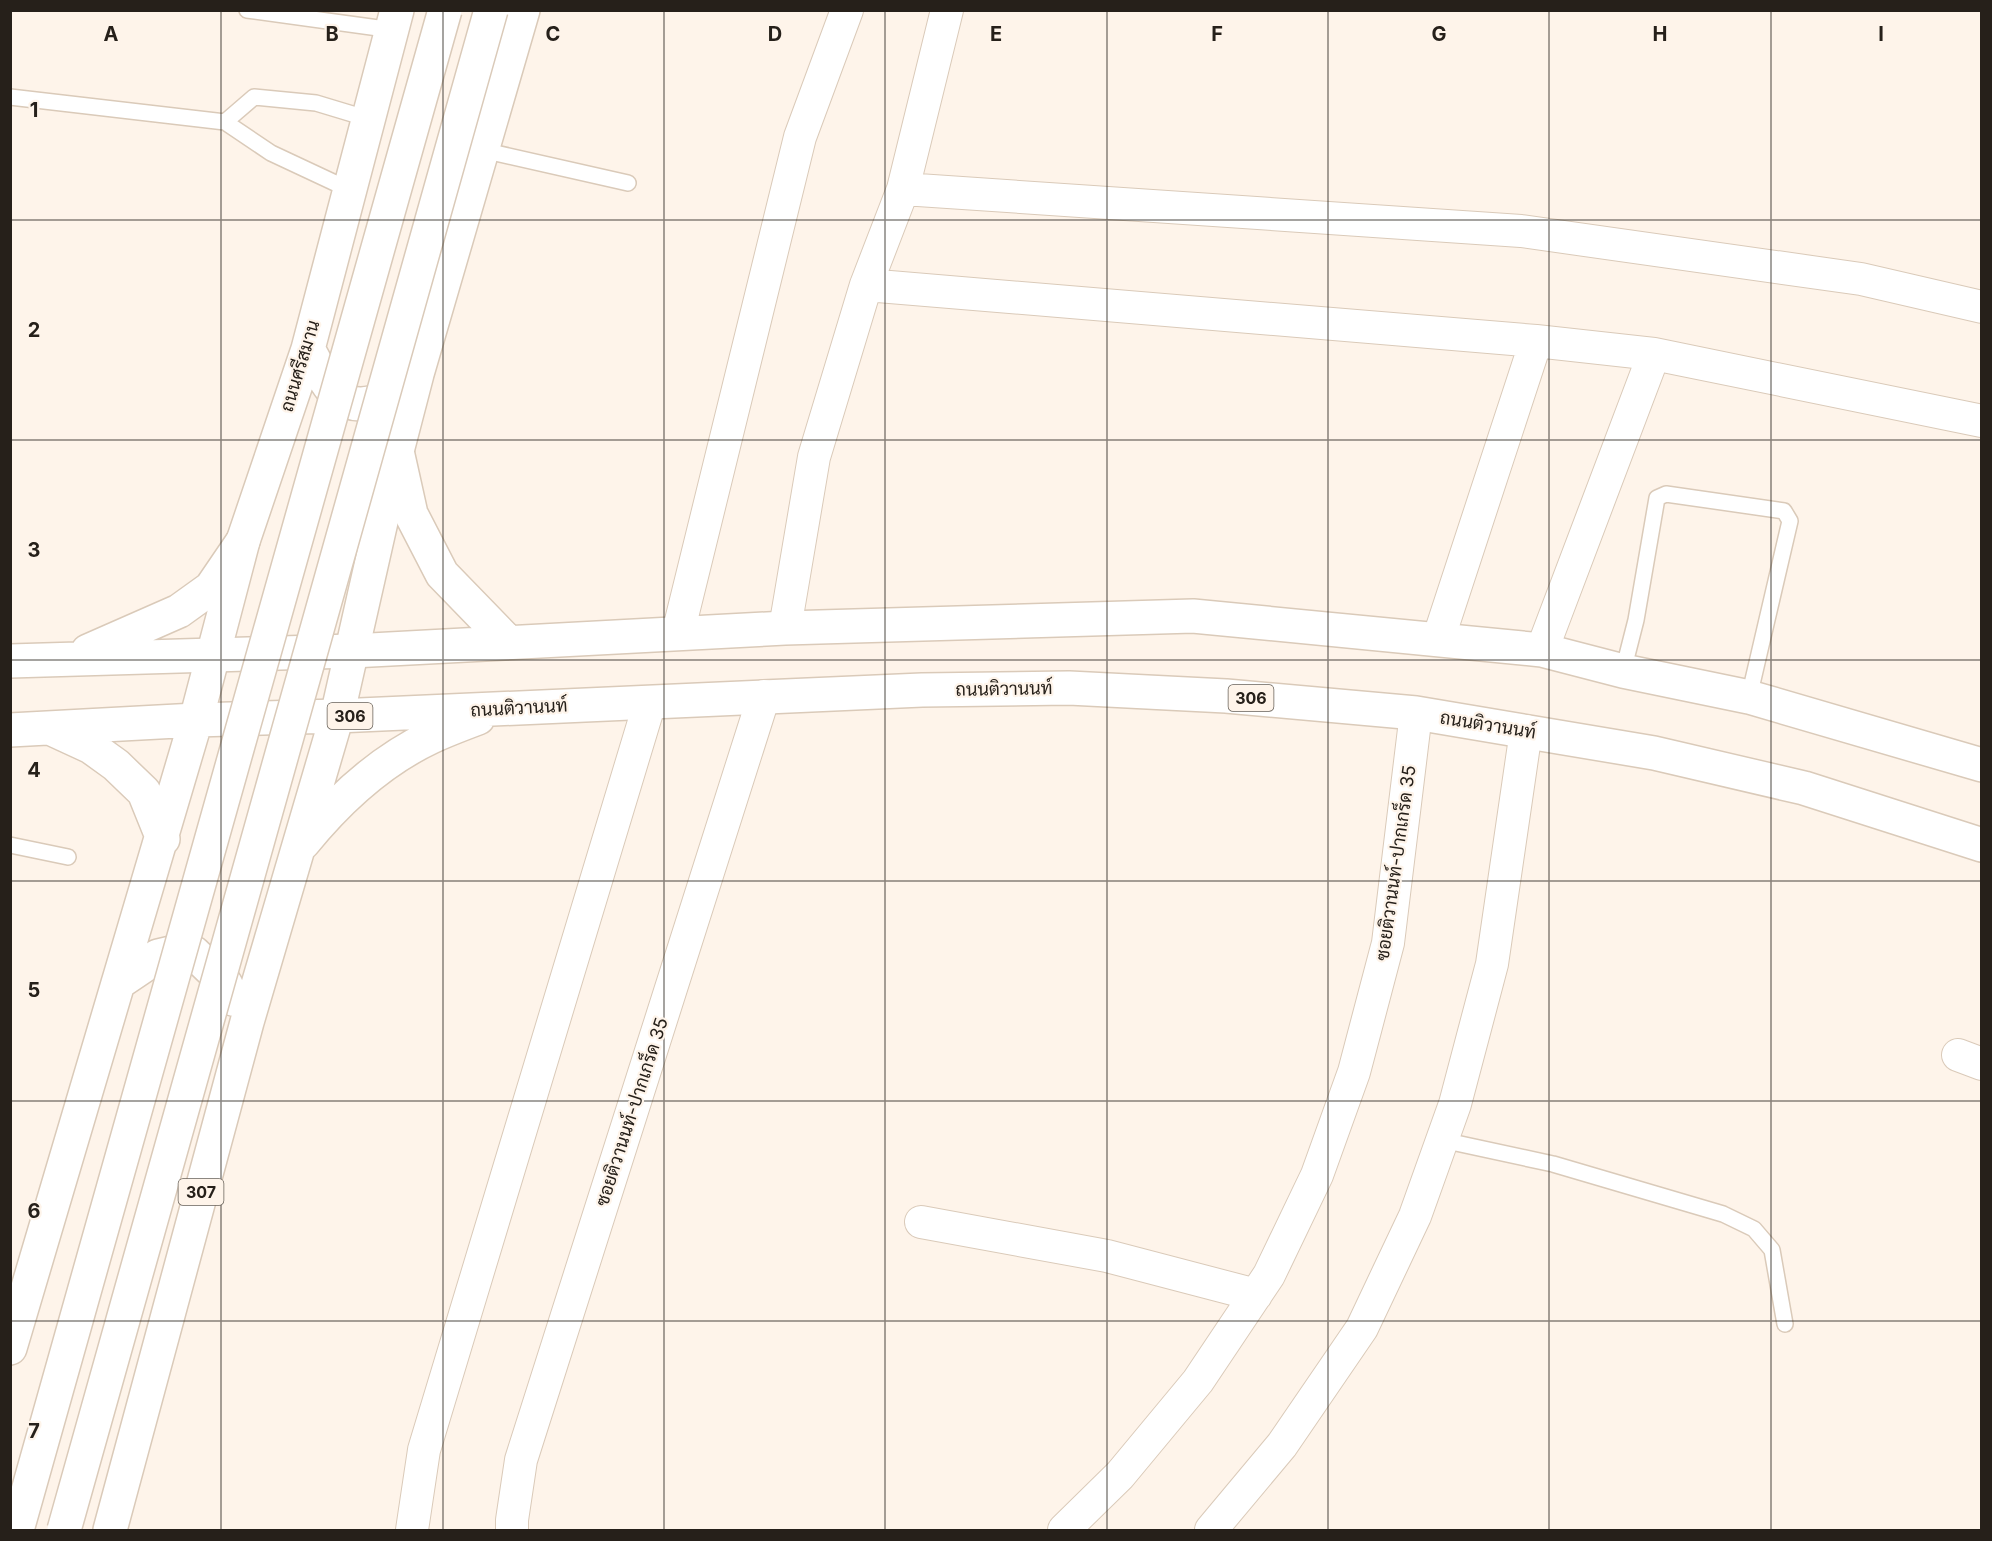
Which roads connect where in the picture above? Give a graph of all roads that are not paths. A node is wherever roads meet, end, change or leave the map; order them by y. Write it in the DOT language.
graph roads {
  1 [pos="247,10"];
  2 [pos="445,10"];
  3 [pos="491,10"];
  4 [pos="523,10"];
  5 [pos="847,10"];
  6 [pos="947,10"];
  7 [pos="395,20"];
  8 [pos="10,97"];
  9 [pos="369,119"];
  10 [pos="225,122"];
  11 [pos="482,150"];
  12 [pos="628,183"];
  13 [pos="903,189"];
  14 [pos="350,190"];
  15 [pos="866,285"];
  16 [pos="1982,307"];
  17 [pos="1536,341"];
  18 [pos="308,349"];
  19 [pos="1654,354"];
  20 [pos="417,374"];
  21 [pos="1982,422"];
  22 [pos="397,451"];
  23 [pos="243,542"];
  24 [pos="785,628"];
  25 [pos="678,633"];
  26 [pos="1438,640"];
  27 [pos="508,642"];
  28 [pos="1542,650"];
  29 [pos="352,651"];
  30 [pos="213,654"];
  31 [pos="73,658"];
  32 [pos="10,661"];
  33 [pos="1623,671"];
  34 [pos="764,696"];
  35 [pos="1749,697"];
  36 [pos="650,702"];
  37 [pos="503,708"];
  38 [pos="1416,713"];
  39 [pos="337,716"];
  40 [pos="196,720"];
  41 [pos="50,728"];
  42 [pos="10,730"];
  43 [pos="1526,731"];
  44 [pos="1982,765"];
  45 [pos="163,838"];
  46 [pos="10,845"];
  47 [pos="1982,845"];
  48 [pos="295,854"];
  49 [pos="68,857"];
  50 [pos="118,983"];
  51 [pos="246,1022"];
  52 [pos="1442,1140"];
  53 [pos="921,1222"];
  54 [pos="1256,1295"];
  55 [pos="1785,1324"];
  56 [pos="10,1348"];
  57 [pos="16,1530"];
  58 [pos="64,1530"];
  59 [pos="110,1530"];
  60 [pos="412,1530"];
  61 [pos="512,1530"];
  62 [pos="1064,1530"];
  63 [pos="1211,1530"];
  1 -- 7 [label="lane"];
  2 -- 57 [label="main road, bridge"];
  3 -- 58 [label="main road, bridge"];
  4 -- 11 [label="main road"];
  5 -- 25 [label="street"];
  6 -- 13 [label="street"];
  7 -- 9 [label="main road, ถนนศรีสมาน"];
  8 -- 10 [label="lane"];
  9 -- 10 [label="lane"];
  9 -- 14 [label="main road, ถนนศรีสมาน"];
  10 -- 14 [label="lane"];
  11 -- 12 [label="lane"];
  11 -- 20 [label="main road"];
  13 -- 15 [label="street"];
  13 -- 16 [label="street"];
  14 -- 18 [label="main road, ถนนศรีสมาน"];
  15 -- 17 [label="street"];
  15 -- 24 [label="street"];
  17 -- 19 [label="street"];
  17 -- 26 [label="street"];
  18 -- 20 [label="main road"];
  18 -- 23 [label="main road, ถนนศรีสมาน"];
  19 -- 21 [label="street"];
  19 -- 28 [label="street"];
  20 -- 22 [label="main road"];
  22 -- 27 [label="main road"];
  22 -- 29 [label="main road"];
  23 -- 30 [label="main road, ถนนศรีสมาน"];
  23 -- 31 [label="main road"];
  24 -- 25 [label="main road"];
  24 -- 26 [label="main road"];
  25 -- 27 [label="main road"];
  26 -- 28 [label="main road"];
  27 -- 29 [label="main road"];
  28 -- 33 [label="main road"];
  29 -- 30 [label="main road"];
  29 -- 39 [label="main road"];
  30 -- 31 [label="main road"];
  30 -- 40 [label="main road, ถนนศรีสมาน"];
  31 -- 32 [label="main road"];
  33 -- 35 [label="main road"];
  33 -- 35 [label="lane"];
  34 -- 36 [label="main road, ถนนติวานนท์ / 306"];
  34 -- 38 [label="main road, ถนนติวานนท์ / 306"];
  34 -- 61 [label="street, ซอยติวานนท์-ปากเกร็ด 35"];
  35 -- 44 [label="main road"];
  36 -- 37 [label="main road, ถนนติวานนท์ / 306"];
  36 -- 60 [label="street"];
  37 -- 39 [label="main road, ถนนติวานนท์ / 306"];
  37 -- 48 [label="main road"];
  38 -- 43 [label="main road, ถนนติวานนท์ / 306"];
  38 -- 54 [label="street, ซอยติวานนท์-ปากเกร็ด 35"];
  39 -- 40 [label="main road, ถนนติวานนท์ / 306"];
  39 -- 48 [label="main road, 307"];
  40 -- 41 [label="main road, ถนนติวานนท์ / 306"];
  40 -- 45 [label="main road, ถนนศรีสมาน"];
  41 -- 42 [label="main road, ถนนติวานนท์ / 306"];
  41 -- 45 [label="main road"];
  43 -- 47 [label="main road, ถนนติวานนท์ / 306"];
  43 -- 52 [label="street"];
  45 -- 50 [label="main road, ถนนศรีสมาน"];
  46 -- 49 [label="lane"];
  48 -- 51 [label="main road, 307"];
  50 -- 51 [label="main road"];
  50 -- 56 [label="main road, ถนนศรีสมาน"];
  51 -- 59 [label="main road, 307"];
  52 -- 55 [label="lane"];
  52 -- 63 [label="street"];
  53 -- 54 [label="street"];
  54 -- 62 [label="street, ซอยติวานนท์-ปากเกร็ด 35"];
}
